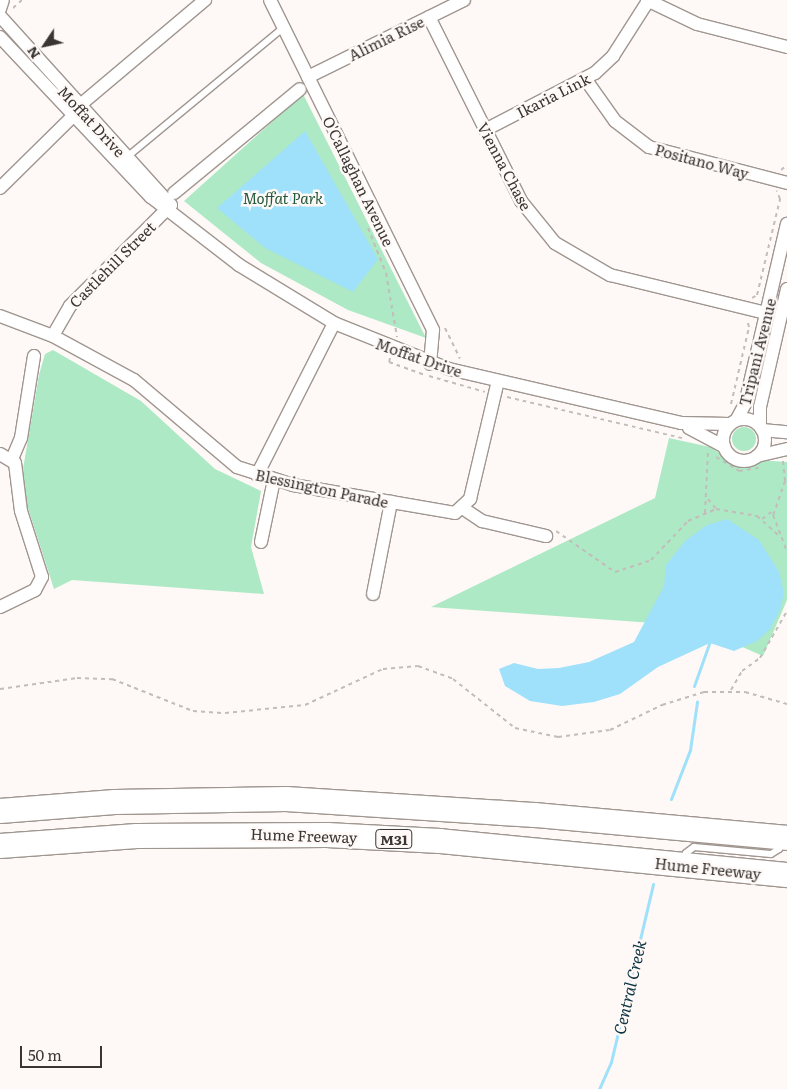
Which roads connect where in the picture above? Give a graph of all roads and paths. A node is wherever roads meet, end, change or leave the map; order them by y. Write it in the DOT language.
graph roads {
  1 [pos="3,0"];
  2 [pos="205,0"];
  3 [pos="270,0"];
  4 [pos="464,0"];
  5 [pos="647,0"];
  6 [pos="0,9"];
  7 [pos="0,16"];
  8 [pos="429,17"];
  9 [pos="284,28"];
  10 [pos="0,37"];
  11 [pos="787,47"];
  12 [pos="308,76"];
  13 [pos="586,80"];
  14 [pos="300,89"];
  15 [pos="76,111"];
  16 [pos="485,130"];
  17 [pos="126,157"];
  18 [pos="787,183"];
  19 [pos="0,188"];
  20 [pos="170,202"];
  21 [pos="364,219"];
  22 [pos="787,224"];
  23 [pos="787,289"];
  24 [pos="766,313"];
  25 [pos="0,316"];
  26 [pos="334,323"];
  27 [pos="53,336"];
  28 [pos="393,350"];
  29 [pos="34,356"];
  30 [pos="430,364"];
  31 [pos="498,381"];
  32 [pos="495,394"];
  33 [pos="733,422"];
  34 [pos="680,424"];
  35 [pos="761,428"];
  36 [pos="787,432"];
  37 [pos="686,439"];
  38 [pos="706,445"];
  39 [pos="724,447"];
  40 [pos="787,449"];
  41 [pos="0,454"];
  42 [pos="12,459"];
  43 [pos="760,462"];
  44 [pos="780,463"];
  45 [pos="784,463"];
  46 [pos="257,475"];
  47 [pos="274,480"];
  48 [pos="708,499"];
  49 [pos="391,502"];
  50 [pos="464,509"];
  51 [pos="716,509"];
  52 [pos="774,510"];
  53 [pos="705,513"];
  54 [pos="762,519"];
  55 [pos="550,533"];
  56 [pos="780,538"];
  57 [pos="261,542"];
  58 [pos="373,594"];
  59 [pos="0,607"];
  60 [pos="787,610"];
  61 [pos="0,689"];
  62 [pos="731,690"];
  63 [pos="787,704"];
  64 [pos="0,811"];
  65 [pos="784,838"];
  66 [pos="0,846"];
  67 [pos="683,865"];
  68 [pos="787,875"];
  1 -- 6 [label="street"];
  2 -- 15 [label="street"];
  3 -- 9 [label="street, O'Callaghan Avenue"];
  4 -- 8 [label="street, Alimia Rise"];
  5 -- 11 [label="street"];
  5 -- 13 [label="street, Ikaria Link"];
  7 -- 15 [label="street, Moffat Drive"];
  8 -- 12 [label="street, Alimia Rise"];
  8 -- 16 [label="street, Vienna Chase"];
  9 -- 12 [label="street, O'Callaghan Avenue"];
  9 -- 17 [label="lane"];
  10 -- 15 [label="street, Moffat Drive"];
  12 -- 30 [label="street, O'Callaghan Avenue"];
  13 -- 16 [label="street, Ikaria Link"];
  13 -- 18 [label="street, Positano Way"];
  14 -- 20 [label="street, Castlehill Street"];
  15 -- 17 [label="street, Moffat Drive"];
  15 -- 19 [label="street"];
  15 -- 20 [label="street, Moffat Drive"];
  16 -- 24 [label="street, Vienna Chase"];
  17 -- 20 [label="street, Moffat Drive"];
  20 -- 26 [label="street, Moffat Drive"];
  20 -- 27 [label="street, Castlehill Street"];
  21 -- 28 [label="path"];
  22 -- 24 [label="street, Tripani Avenue"];
  23 -- 35 [label="street, Tripani Avenue"];
  24 -- 33 [label="street, Tripani Avenue"];
  25 -- 27 [label="street"];
  26 -- 28 [label="street, Moffat Drive"];
  26 -- 46 [label="street"];
  27 -- 46 [label="street, Blessington Parade"];
  28 -- 30 [label="street, Moffat Drive"];
  28 -- 32 [label="path"];
  29 -- 42 [label="street"];
  30 -- 31 [label="street, Moffat Drive"];
  31 -- 32 [label="street"];
  31 -- 34 [label="street, Moffat Drive"];
  32 -- 37 [label="path"];
  32 -- 50 [label="street"];
  33 -- 34 [label="street, Moffat Drive"];
  33 -- 35 [label="street"];
  33 -- 39 [label="street"];
  34 -- 38 [label="street, Moffat Drive"];
  35 -- 36 [label="street"];
  35 -- 43 [label="street"];
  38 -- 39 [label="street, Moffat Drive"];
  38 -- 43 [label="path"];
  38 -- 48 [label="path"];
  39 -- 43 [label="street"];
  40 -- 43 [label="street"];
  41 -- 42 [label="street"];
  42 -- 59 [label="street"];
  44 -- 45 [label="path"];
  46 -- 47 [label="street, Blessington Parade"];
  47 -- 49 [label="street, Blessington Parade"];
  47 -- 57 [label="street"];
  48 -- 51 [label="path"];
  48 -- 53 [label="path"];
  49 -- 50 [label="street, Blessington Parade"];
  49 -- 58 [label="street"];
  50 -- 55 [label="street"];
  51 -- 53 [label="path"];
  51 -- 54 [label="path"];
  52 -- 54 [label="path"];
  53 -- 55 [label="path"];
  54 -- 56 [label="path"];
  60 -- 62 [label="path"];
  61 -- 62 [label="path"];
  62 -- 63 [label="path"];
  64 -- 65 [label="highway, M31"];
  65 -- 67 [label="lane"];
  66 -- 67 [label="highway, Hume Freeway / M31"];
  67 -- 68 [label="highway, Hume Freeway / M31"];
}
